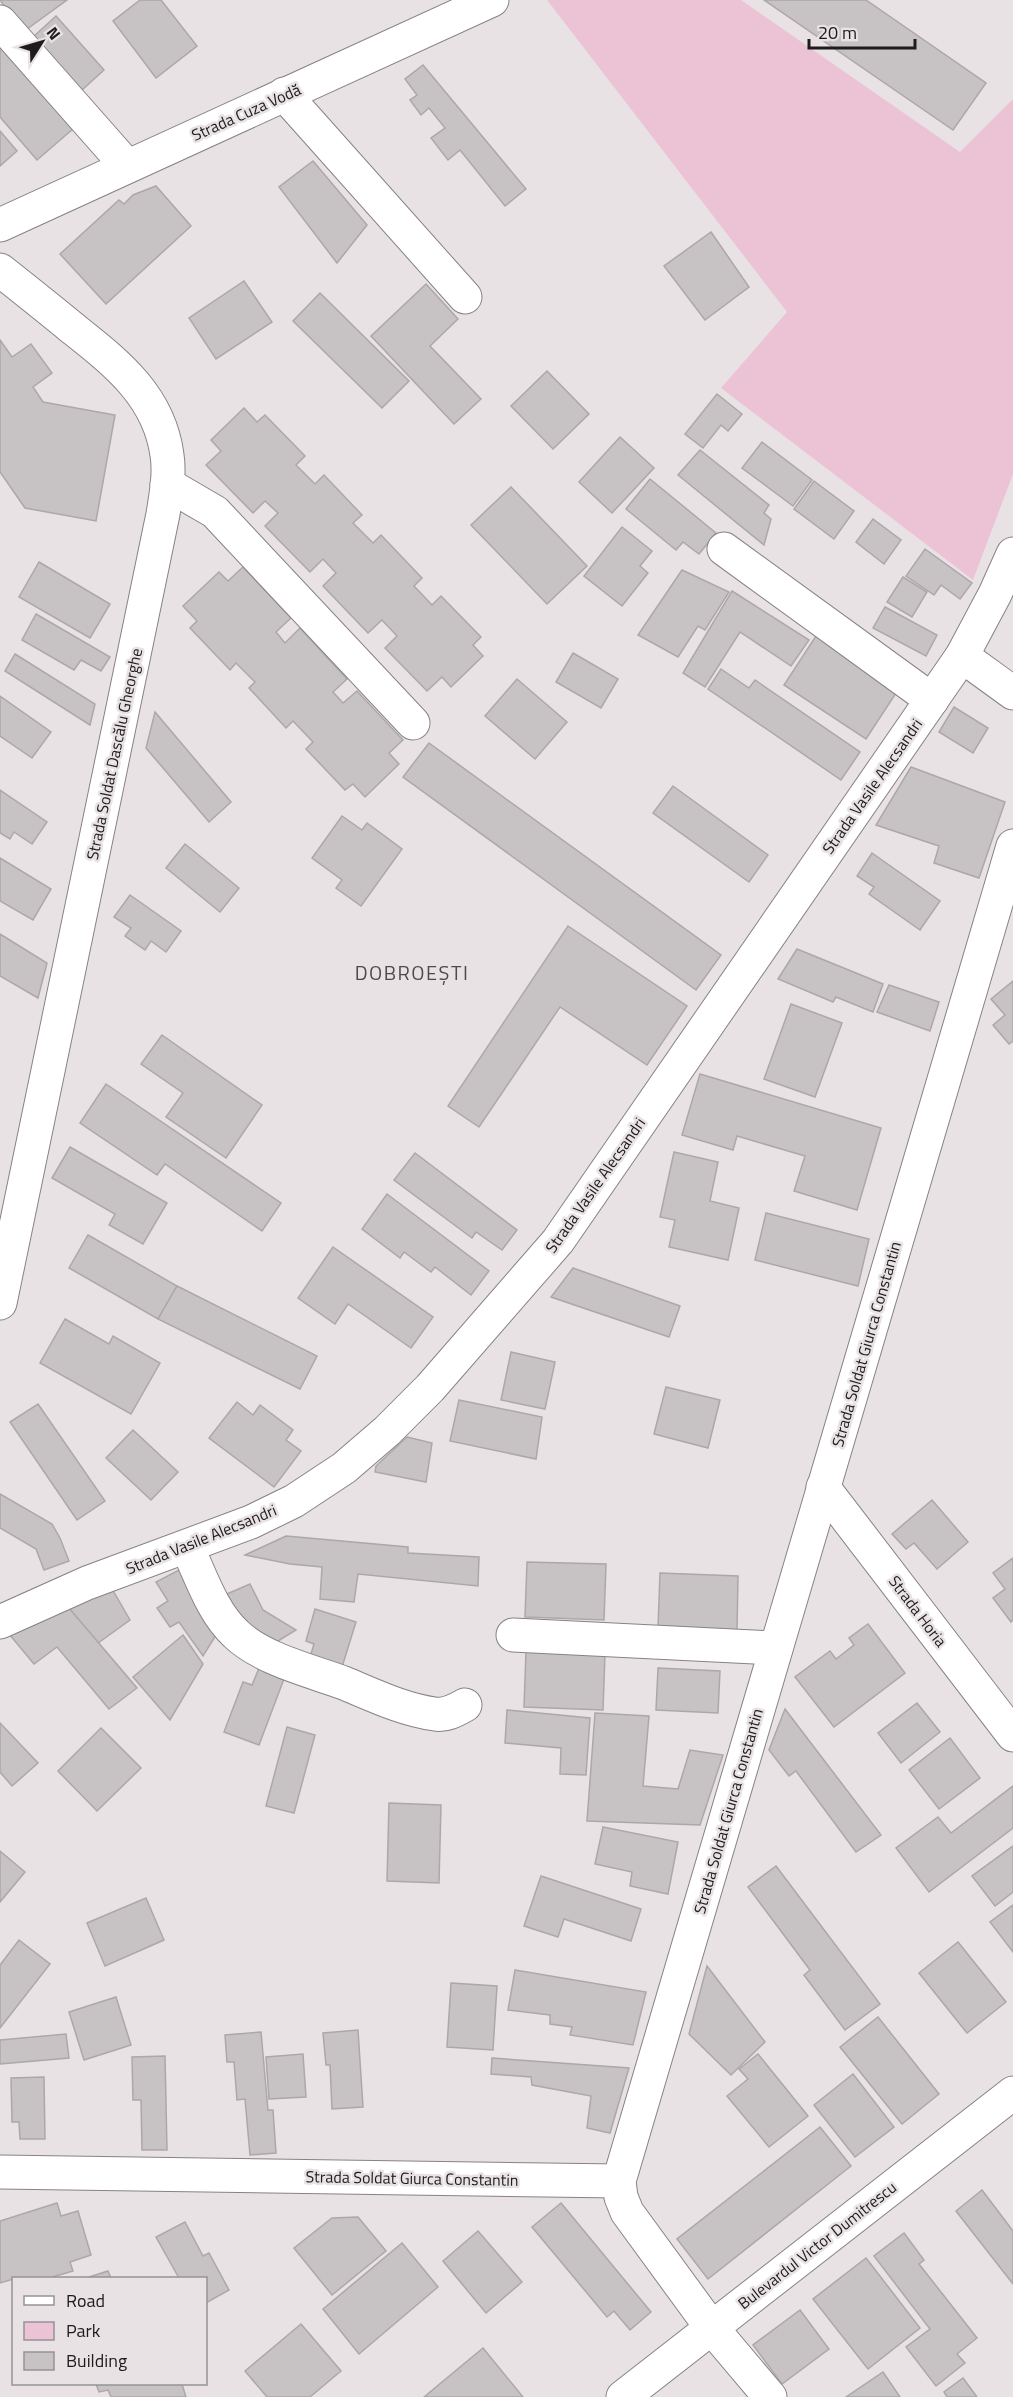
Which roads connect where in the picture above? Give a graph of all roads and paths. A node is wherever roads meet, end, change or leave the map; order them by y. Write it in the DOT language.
graph roads {
  1 [pos="492,0"];
  2 [pos="0,22"];
  3 [pos="284,94"];
  4 [pos="127,166"];
  5 [pos="0,225"];
  6 [pos="0,270"];
  7 [pos="465,297"];
  8 [pos="167,484"];
  9 [pos="724,549"];
  10 [pos="1013,554"];
  11 [pos="962,656"];
  12 [pos="1013,693"];
  13 [pos="932,699"];
  14 [pos="414,723"];
  15 [pos="1013,846"];
  16 [pos="11,1195"];
  17 [pos="0,1303"];
  18 [pos="824,1487"];
  19 [pos="187,1546"];
  20 [pos="0,1622"];
  21 [pos="513,1635"];
  22 [pos="776,1648"];
  23 [pos="465,1705"];
  24 [pos="1013,1735"];
  25 [pos="1013,2093"];
  26 [pos="0,2172"];
  27 [pos="619,2181"];
  28 [pos="711,2327"];
  29 [pos="622,2397"];
  30 [pos="770,2397"];
  1 -- 3 [label="street, Strada Cuza Vodă"];
  2 -- 4 [label="street"];
  3 -- 4 [label="street, Strada Cuza Vodă"];
  3 -- 7 [label="street"];
  4 -- 5 [label="street, Strada Cuza Vodă"];
  6 -- 8 [label="street, Strada Soldat Dascălu Gheorghe"];
  8 -- 14 [label="street"];
  8 -- 16 [label="street, Strada Soldat Dascălu Gheorghe"];
  9 -- 13 [label="street"];
  10 -- 11 [label="street, Strada Vasile Alecsandri"];
  11 -- 12 [label="street"];
  11 -- 13 [label="street, Strada Vasile Alecsandri"];
  13 -- 19 [label="street, Strada Vasile Alecsandri"];
  15 -- 18 [label="street, Strada Soldat Giurca Constantin"];
  16 -- 17 [label="street, Strada Soldat Dascălu Gheorghe"];
  18 -- 22 [label="street, Strada Soldat Giurca Constantin"];
  18 -- 24 [label="street, Strada Horia"];
  19 -- 20 [label="street, Strada Vasile Alecsandri"];
  19 -- 23 [label="street"];
  21 -- 22 [label="street"];
  22 -- 27 [label="street, Strada Soldat Giurca Constantin"];
  25 -- 28 [label="street, Bulevardul Victor Dumitrescu"];
  26 -- 27 [label="street, Strada Soldat Giurca Constantin"];
  27 -- 28 [label="street"];
  28 -- 29 [label="street, Bulevardul Victor Dumitrescu"];
  28 -- 30 [label="street"];
}
